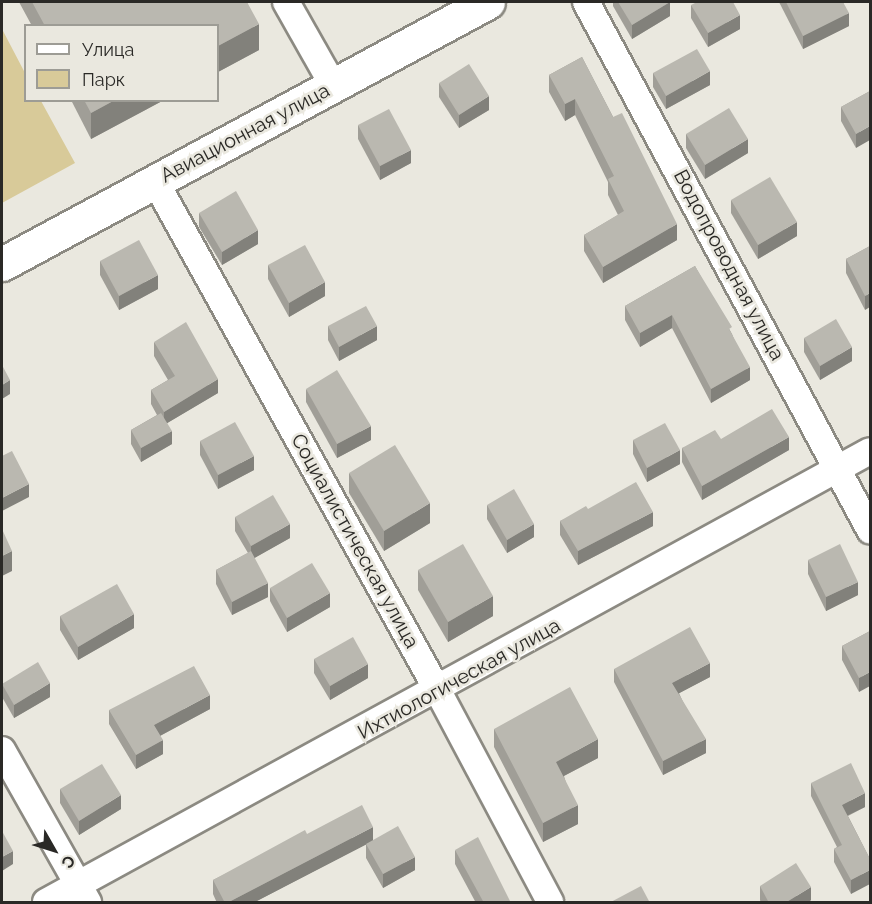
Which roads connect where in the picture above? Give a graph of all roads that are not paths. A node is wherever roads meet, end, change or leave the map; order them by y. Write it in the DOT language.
graph roads {
  1 [pos="286,2"];
  2 [pos="488,2"];
  3 [pos="586,2"];
  4 [pos="333,85"];
  5 [pos="155,181"];
  6 [pos="2,264"];
  7 [pos="870,451"];
  8 [pos="839,469"];
  9 [pos="870,530"];
  10 [pos="438,691"];
  11 [pos="2,750"];
  12 [pos="83,894"];
  13 [pos="46,903"];
  14 [pos="550,903"];
  1 -- 4 [label="street"];
  2 -- 4 [label="main road, Авиационная улица"];
  3 -- 8 [label="street, Водопроводная улица"];
  4 -- 5 [label="main road, Авиационная улица"];
  5 -- 6 [label="main road, Авиационная улица"];
  5 -- 10 [label="street, Социалистическая улица"];
  7 -- 8 [label="street, Ихтиологическая улица"];
  8 -- 9 [label="street, Водопроводная улица"];
  8 -- 10 [label="street, Ихтиологическая улица"];
  10 -- 12 [label="street, Ихтиологическая улица"];
  10 -- 14 [label="street, Социалистическая улица"];
  11 -- 12 [label="street"];
  12 -- 13 [label="street, Ихтиологическая улица"];
}
